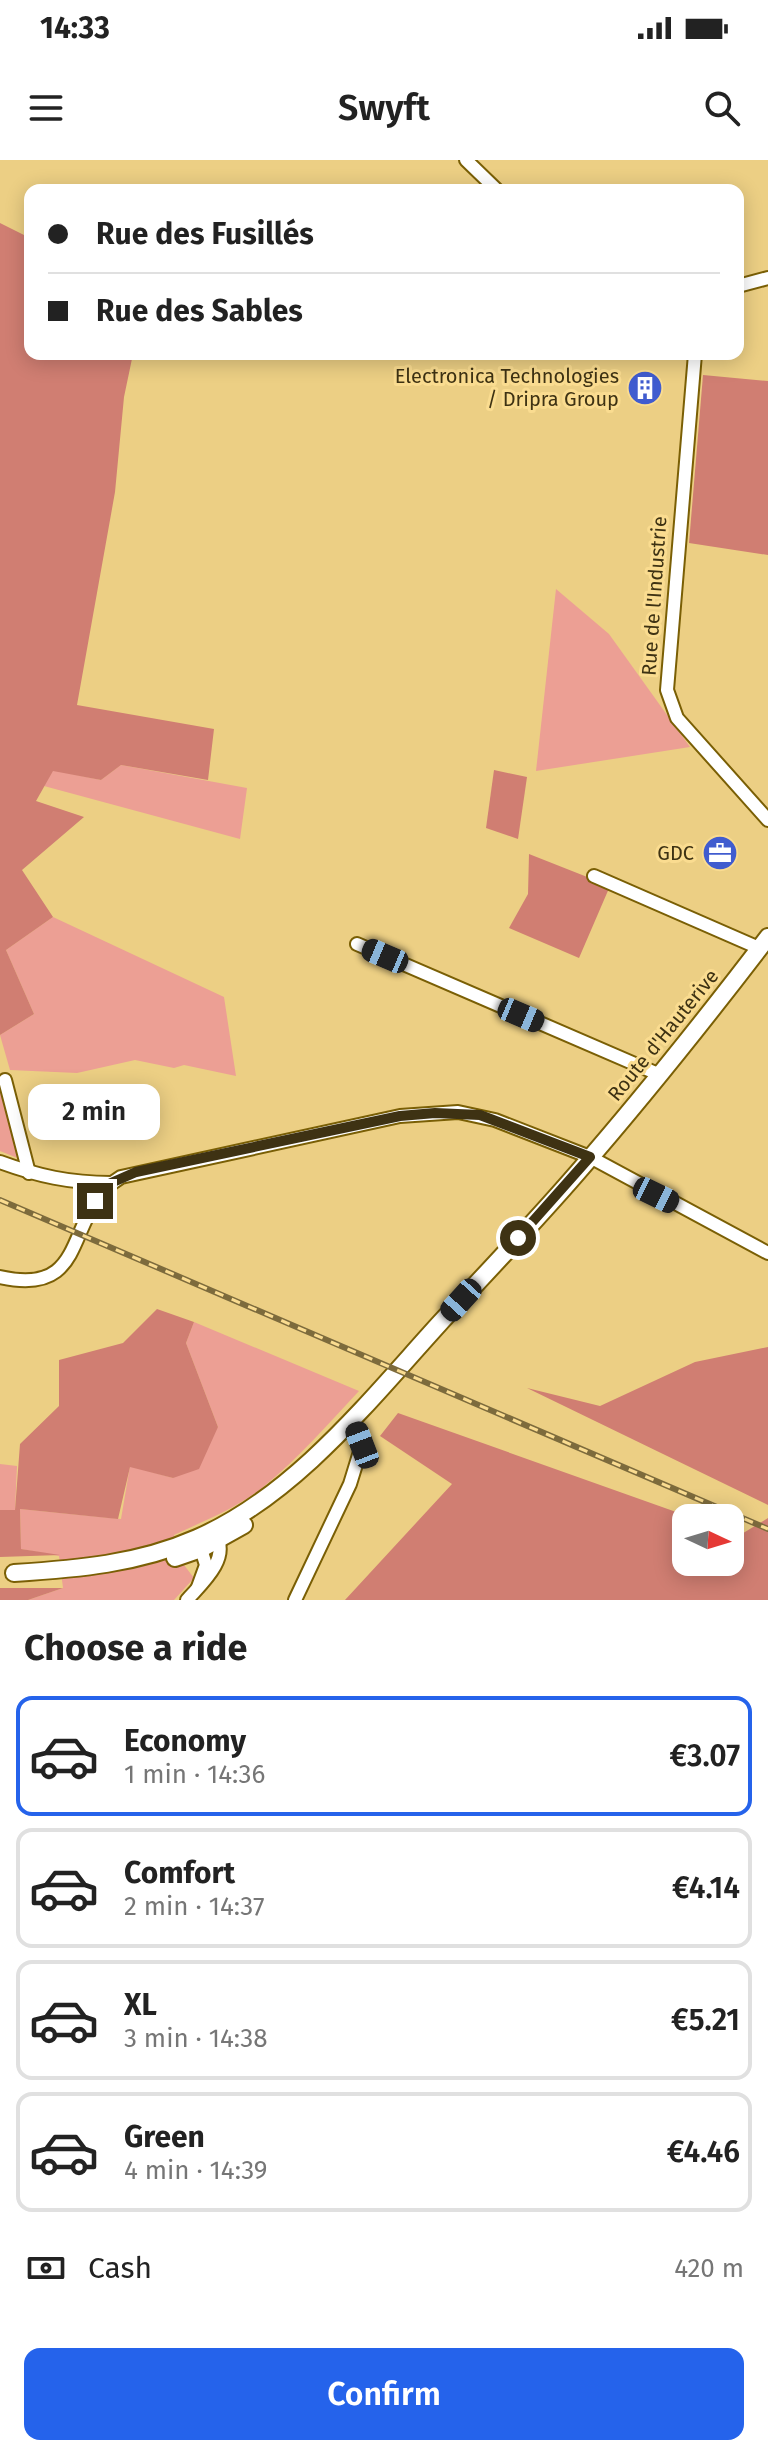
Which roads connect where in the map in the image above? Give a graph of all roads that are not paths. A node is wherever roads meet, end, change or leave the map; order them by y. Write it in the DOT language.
graph roads {
  1 [pos="466,160"];
  2 [pos="491,184"];
  3 [pos="768,278"];
  4 [pos="744,284"];
  5 [pos="694,360"];
  6 [pos="765,815"];
  7 [pos="594,876"];
  8 [pos="766,940"];
  9 [pos="357,944"];
  10 [pos="658,1074"];
  11 [pos="5,1080"];
  12 [pos="561,1148"];
  13 [pos="590,1157"];
  14 [pos="0,1162"];
  15 [pos="578,1172"];
  16 [pos="29,1173"];
  17 [pos="77,1183"];
  18 [pos="111,1183"];
  19 [pos="95,1201"];
  20 [pos="768,1253"];
  21 [pos="0,1277"];
  22 [pos="350,1420"];
  23 [pos="208,1540"];
  24 [pos="7,1572"];
  25 [pos="198,1587"];
  26 [pos="187,1600"];
  27 [pos="295,1600"];
  1 -- 2 [label="street"];
  3 -- 4 [label="street"];
  5 -- 6 [label="street, Rue de l'Industrie"];
  7 -- 8 [label="street"];
  8 -- 10 [label="main road, Route d'Hauterive"];
  9 -- 10 [label="street"];
  10 -- 13 [label="main road, Route d'Hauterive"];
  11 -- 16 [label="street"];
  12 -- 13 [label="street"];
  12 -- 15 [label="street"];
  12 -- 18 [label="street"];
  13 -- 15 [label="main road, Route d'Hauterive"];
  13 -- 20 [label="street"];
  14 -- 16 [label="street"];
  15 -- 22 [label="main road, Route d'Hauterive"];
  16 -- 17 [label="street"];
  17 -- 18 [label="street"];
  17 -- 19 [label="street"];
  18 -- 19 [label="street"];
  19 -- 21 [label="street"];
  22 -- 23 [label="main road"];
  22 -- 23 [label="main road"];
  22 -- 27 [label="street"];
  23 -- 24 [label="main road"];
  23 -- 25 [label="street"];
  23 -- 25 [label="street"];
  25 -- 26 [label="street"];
}
